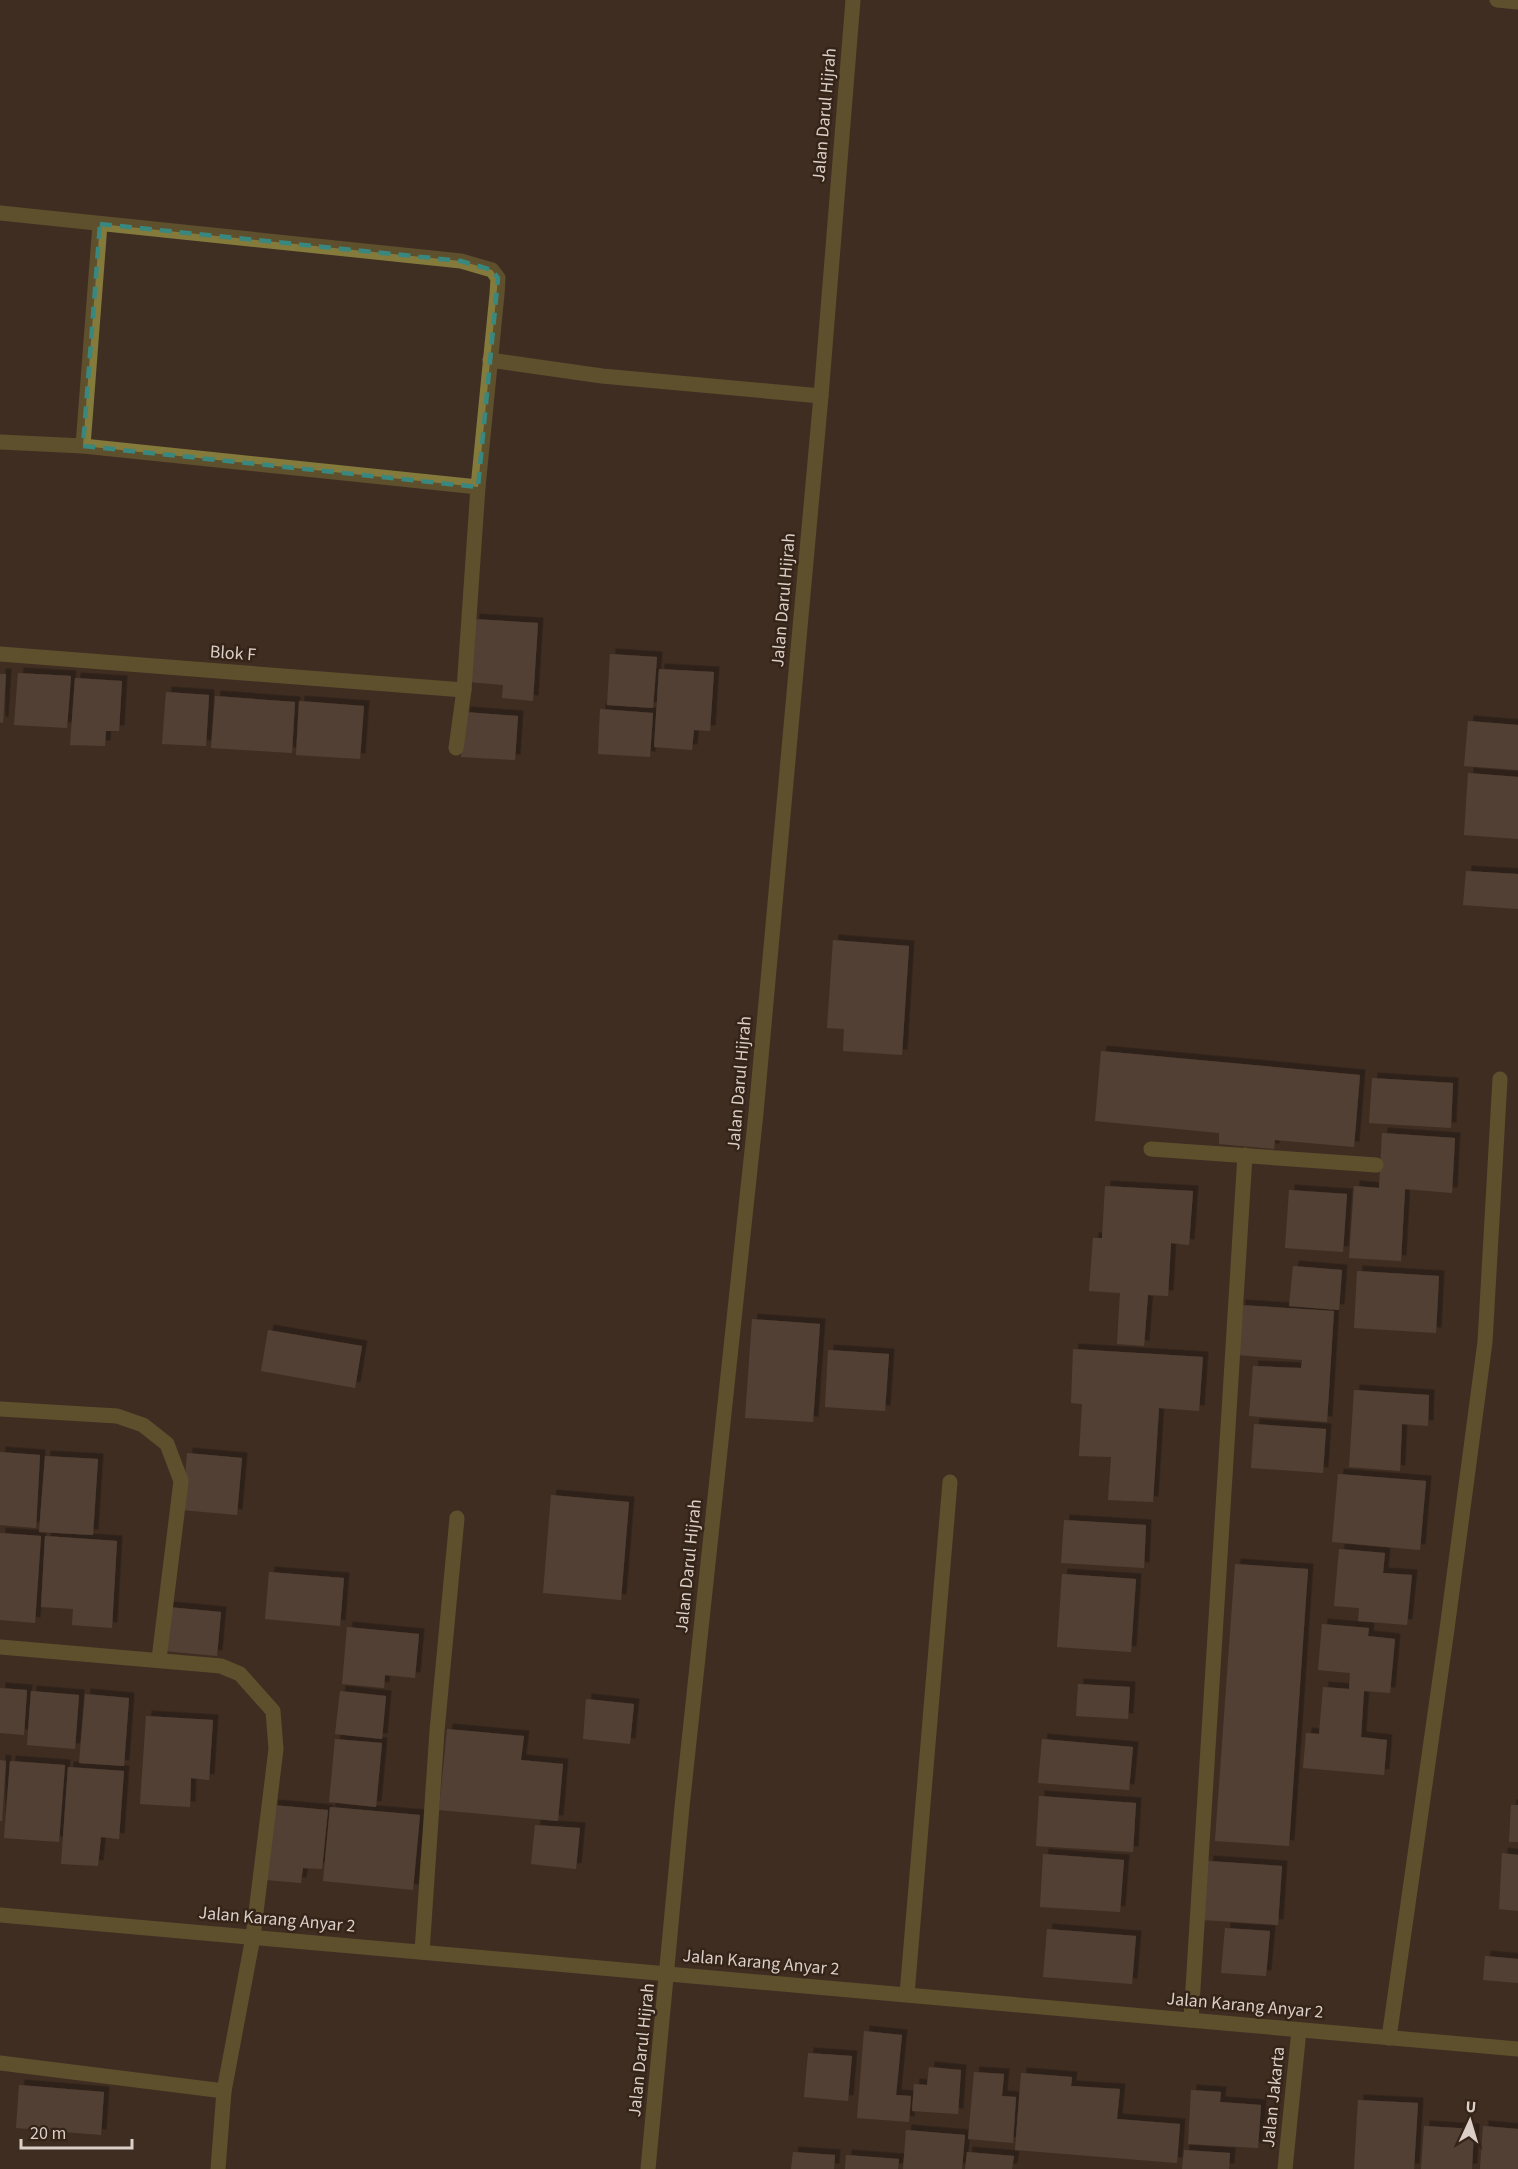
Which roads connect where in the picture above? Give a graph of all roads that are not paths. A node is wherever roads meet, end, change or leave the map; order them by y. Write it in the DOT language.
graph roads {
  1 [pos="853,0"];
  2 [pos="1497,0"];
  3 [pos="1518,2"];
  4 [pos="0,213"];
  5 [pos="100,224"];
  6 [pos="490,360"];
  7 [pos="821,396"];
  8 [pos="0,442"];
  9 [pos="83,447"];
  10 [pos="478,487"];
  11 [pos="0,654"];
  12 [pos="464,690"];
  13 [pos="456,748"];
  14 [pos="1500,1079"];
  15 [pos="1151,1149"];
  16 [pos="1245,1155"];
  17 [pos="1376,1165"];
  18 [pos="0,1409"];
  19 [pos="950,1482"];
  20 [pos="457,1518"];
  21 [pos="0,1647"];
  22 [pos="159,1659"];
  23 [pos="0,1915"];
  24 [pos="252,1937"];
  25 [pos="422,1952"];
  26 [pos="668,1973"];
  27 [pos="907,1994"];
  28 [pos="1191,2020"];
  29 [pos="1299,2030"];
  30 [pos="1389,2038"];
  31 [pos="1518,2049"];
  32 [pos="0,2063"];
  33 [pos="224,2091"];
  34 [pos="218,2169"];
  35 [pos="648,2169"];
  36 [pos="1285,2169"];
  1 -- 7 [label="street, Jalan Darul Hijrah"];
  2 -- 3 [label="street"];
  4 -- 5 [label="street"];
  5 -- 6 [label="street"];
  5 -- 9 [label="street"];
  6 -- 7 [label="street"];
  6 -- 10 [label="street"];
  7 -- 26 [label="street, Jalan Darul Hijrah"];
  8 -- 9 [label="street"];
  9 -- 10 [label="street"];
  10 -- 12 [label="street"];
  11 -- 12 [label="street, Blok F"];
  12 -- 13 [label="street"];
  14 -- 30 [label="street"];
  15 -- 16 [label="street"];
  16 -- 17 [label="street"];
  16 -- 28 [label="street"];
  18 -- 22 [label="street"];
  19 -- 27 [label="street"];
  20 -- 25 [label="street"];
  21 -- 22 [label="street"];
  22 -- 24 [label="street"];
  23 -- 24 [label="street, Jalan Karang Anyar 2"];
  24 -- 25 [label="street, Jalan Karang Anyar 2"];
  24 -- 33 [label="street"];
  25 -- 26 [label="street, Jalan Karang Anyar 2"];
  26 -- 27 [label="street, Jalan Karang Anyar 2"];
  26 -- 35 [label="street, Jalan Darul Hijrah"];
  27 -- 28 [label="street, Jalan Karang Anyar 2"];
  28 -- 29 [label="street, Jalan Karang Anyar 2"];
  29 -- 30 [label="street, Jalan Karang Anyar 2"];
  29 -- 36 [label="street, Jalan Jakarta"];
  30 -- 31 [label="street, Jalan Karang Anyar 2"];
  32 -- 33 [label="street"];
  33 -- 34 [label="street"];
}
